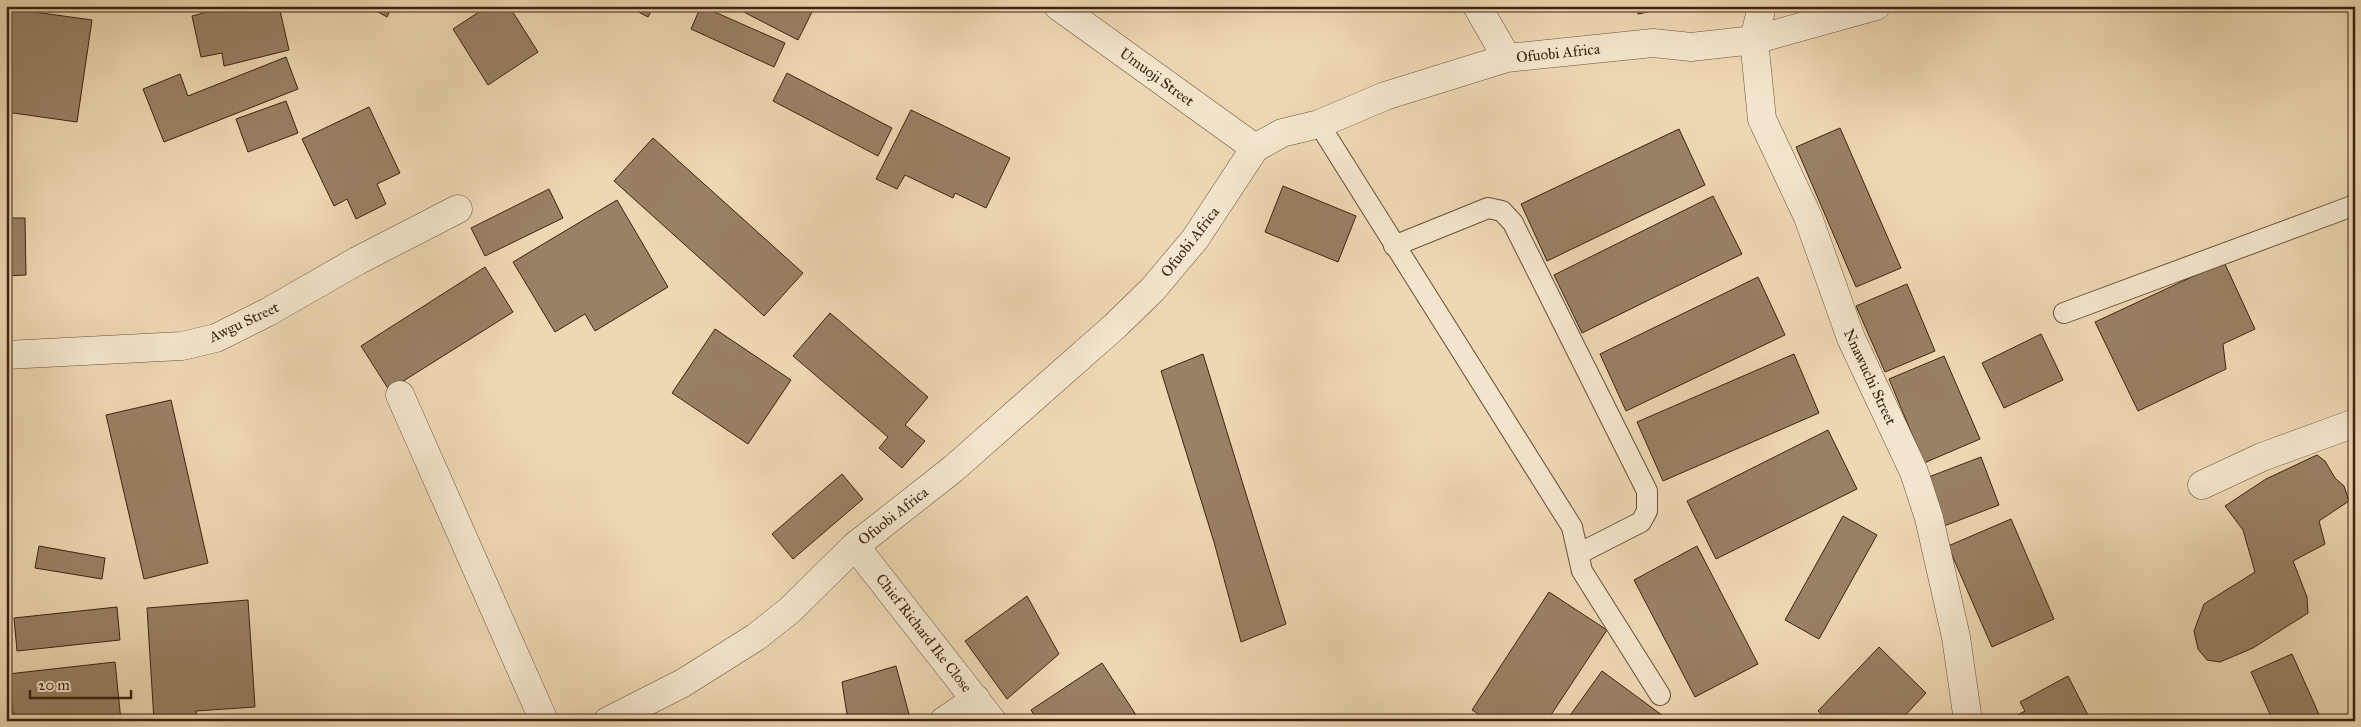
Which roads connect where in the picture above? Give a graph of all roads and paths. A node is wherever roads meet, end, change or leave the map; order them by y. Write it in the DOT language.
graph roads {
  1 [pos="1477,6"];
  2 [pos="1762,6"];
  3 [pos="1876,6"];
  4 [pos="1070,9"];
  5 [pos="1754,40"];
  6 [pos="1507,58"];
  7 [pos="1319,124"];
  8 [pos="1255,148"];
  9 [pos="2355,205"];
  10 [pos="458,209"];
  11 [pos="1394,246"];
  12 [pos="2064,312"];
  13 [pos="6,355"];
  14 [pos="400,395"];
  15 [pos="2355,423"];
  16 [pos="2202,486"];
  17 [pos="854,546"];
  18 [pos="1578,554"];
  19 [pos="1660,695"];
  20 [pos="976,699"];
  21 [pos="544,721"];
  22 [pos="608,721"];
  23 [pos="944,721"];
  24 [pos="992,721"];
  25 [pos="1968,721"];
  1 -- 6 [label="street"];
  2 -- 5 [label="street, Nnawuchi Street"];
  3 -- 5 [label="street, Ofuobi Africa"];
  4 -- 8 [label="street, Umuoji Street"];
  5 -- 6 [label="street, Ofuobi Africa"];
  5 -- 25 [label="street, Nnawuchi Street"];
  6 -- 7 [label="street, Ofuobi Africa"];
  7 -- 8 [label="street, Ofuobi Africa"];
  7 -- 11 [label="lane"];
  8 -- 17 [label="street, Ofuobi Africa"];
  9 -- 12 [label="lane"];
  10 -- 13 [label="street, Awgu Street"];
  11 -- 18 [label="lane"];
  11 -- 18 [label="lane"];
  14 -- 21 [label="street"];
  15 -- 16 [label="street"];
  17 -- 20 [label="street, Chief Richard Ike Close"];
  17 -- 22 [label="street, Ofuobi Africa"];
  18 -- 19 [label="lane"];
  20 -- 23 [label="street"];
  20 -- 24 [label="street, Chief Richard Ike Close"];
}
